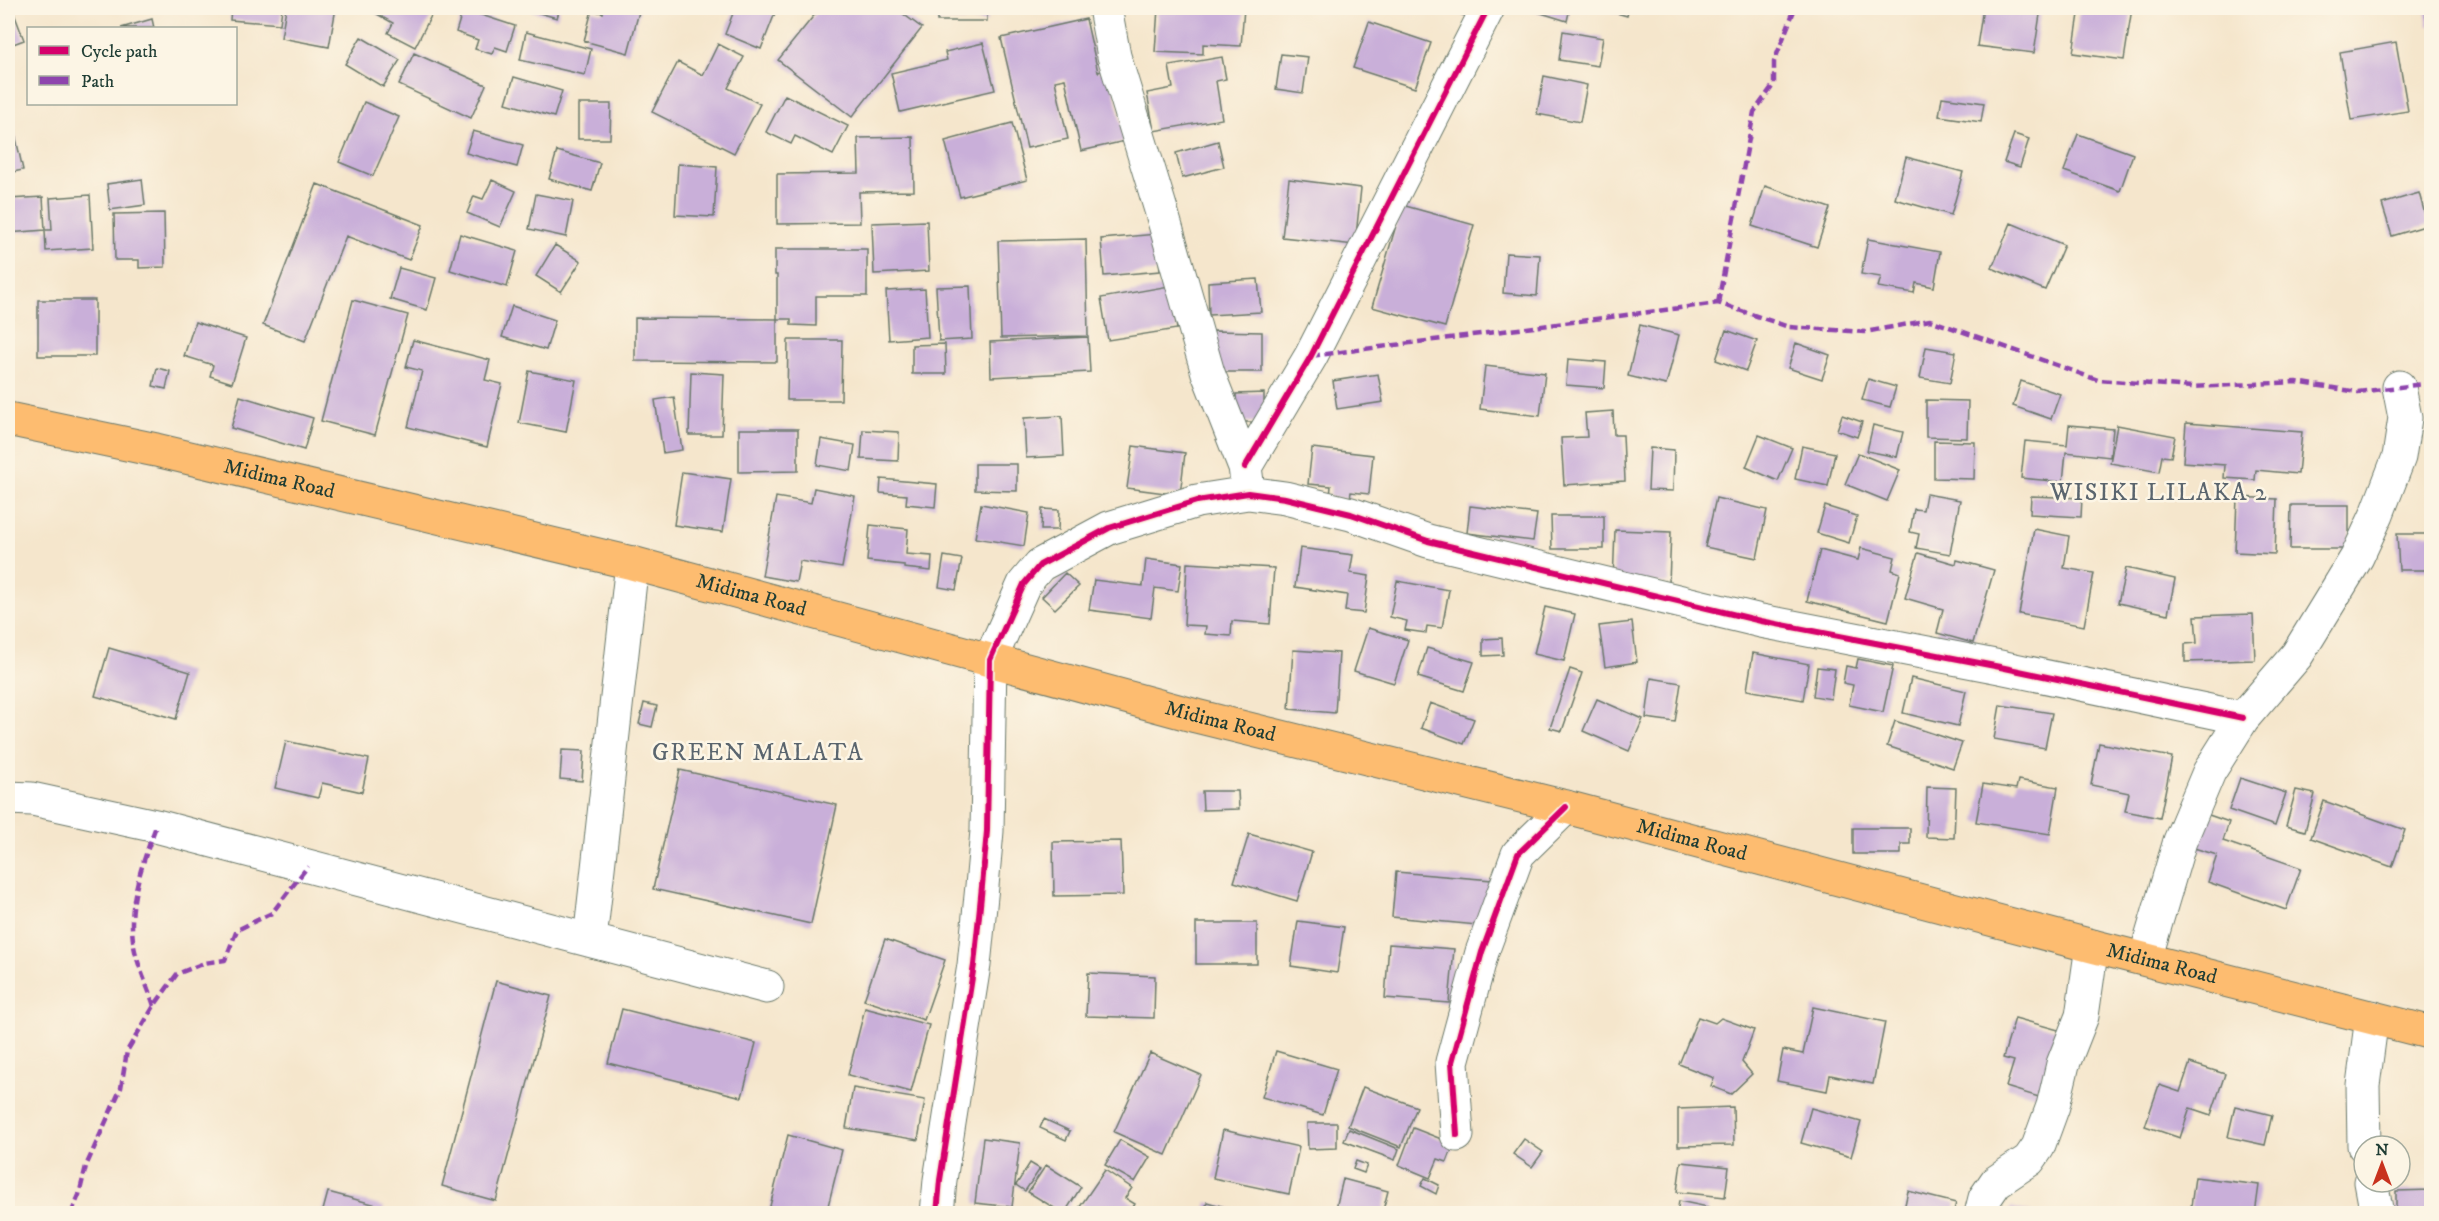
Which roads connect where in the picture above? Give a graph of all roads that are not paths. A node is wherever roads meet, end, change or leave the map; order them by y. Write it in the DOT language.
graph roads {
  1 [pos="1105,8"];
  2 [pos="1488,8"];
  3 [pos="2398,387"];
  4 [pos="8,419"];
  5 [pos="1247,480"];
  6 [pos="632,563"];
  7 [pos="990,660"];
  8 [pos="2243,718"];
  9 [pos="8,798"];
  10 [pos="1566,807"];
  11 [pos="591,940"];
  12 [pos="2092,946"];
  13 [pos="2145,959"];
  14 [pos="767,987"];
  15 [pos="2372,1017"];
  16 [pos="2432,1033"];
  17 [pos="2364,1134"];
  18 [pos="1457,1135"];
  19 [pos="2373,1194"];
  20 [pos="937,1214"];
  21 [pos="1981,1214"];
  22 [pos="2377,1214"];
  1 -- 5 [label="street"];
  2 -- 5 [label="street"];
  3 -- 8 [label="street"];
  4 -- 6 [label="main road, Midima Road"];
  5 -- 7 [label="street"];
  5 -- 8 [label="street"];
  6 -- 7 [label="main road, Midima Road"];
  6 -- 11 [label="street"];
  7 -- 10 [label="main road, Midima Road"];
  7 -- 20 [label="street"];
  8 -- 13 [label="street"];
  9 -- 11 [label="street"];
  10 -- 12 [label="main road, Midima Road"];
  10 -- 18 [label="street"];
  11 -- 14 [label="street"];
  12 -- 13 [label="main road, Midima Road"];
  12 -- 21 [label="street"];
  13 -- 15 [label="main road, Midima Road"];
  15 -- 16 [label="main road, Midima Road"];
  15 -- 17 [label="street"];
  19 -- 22 [label="street"];
}
